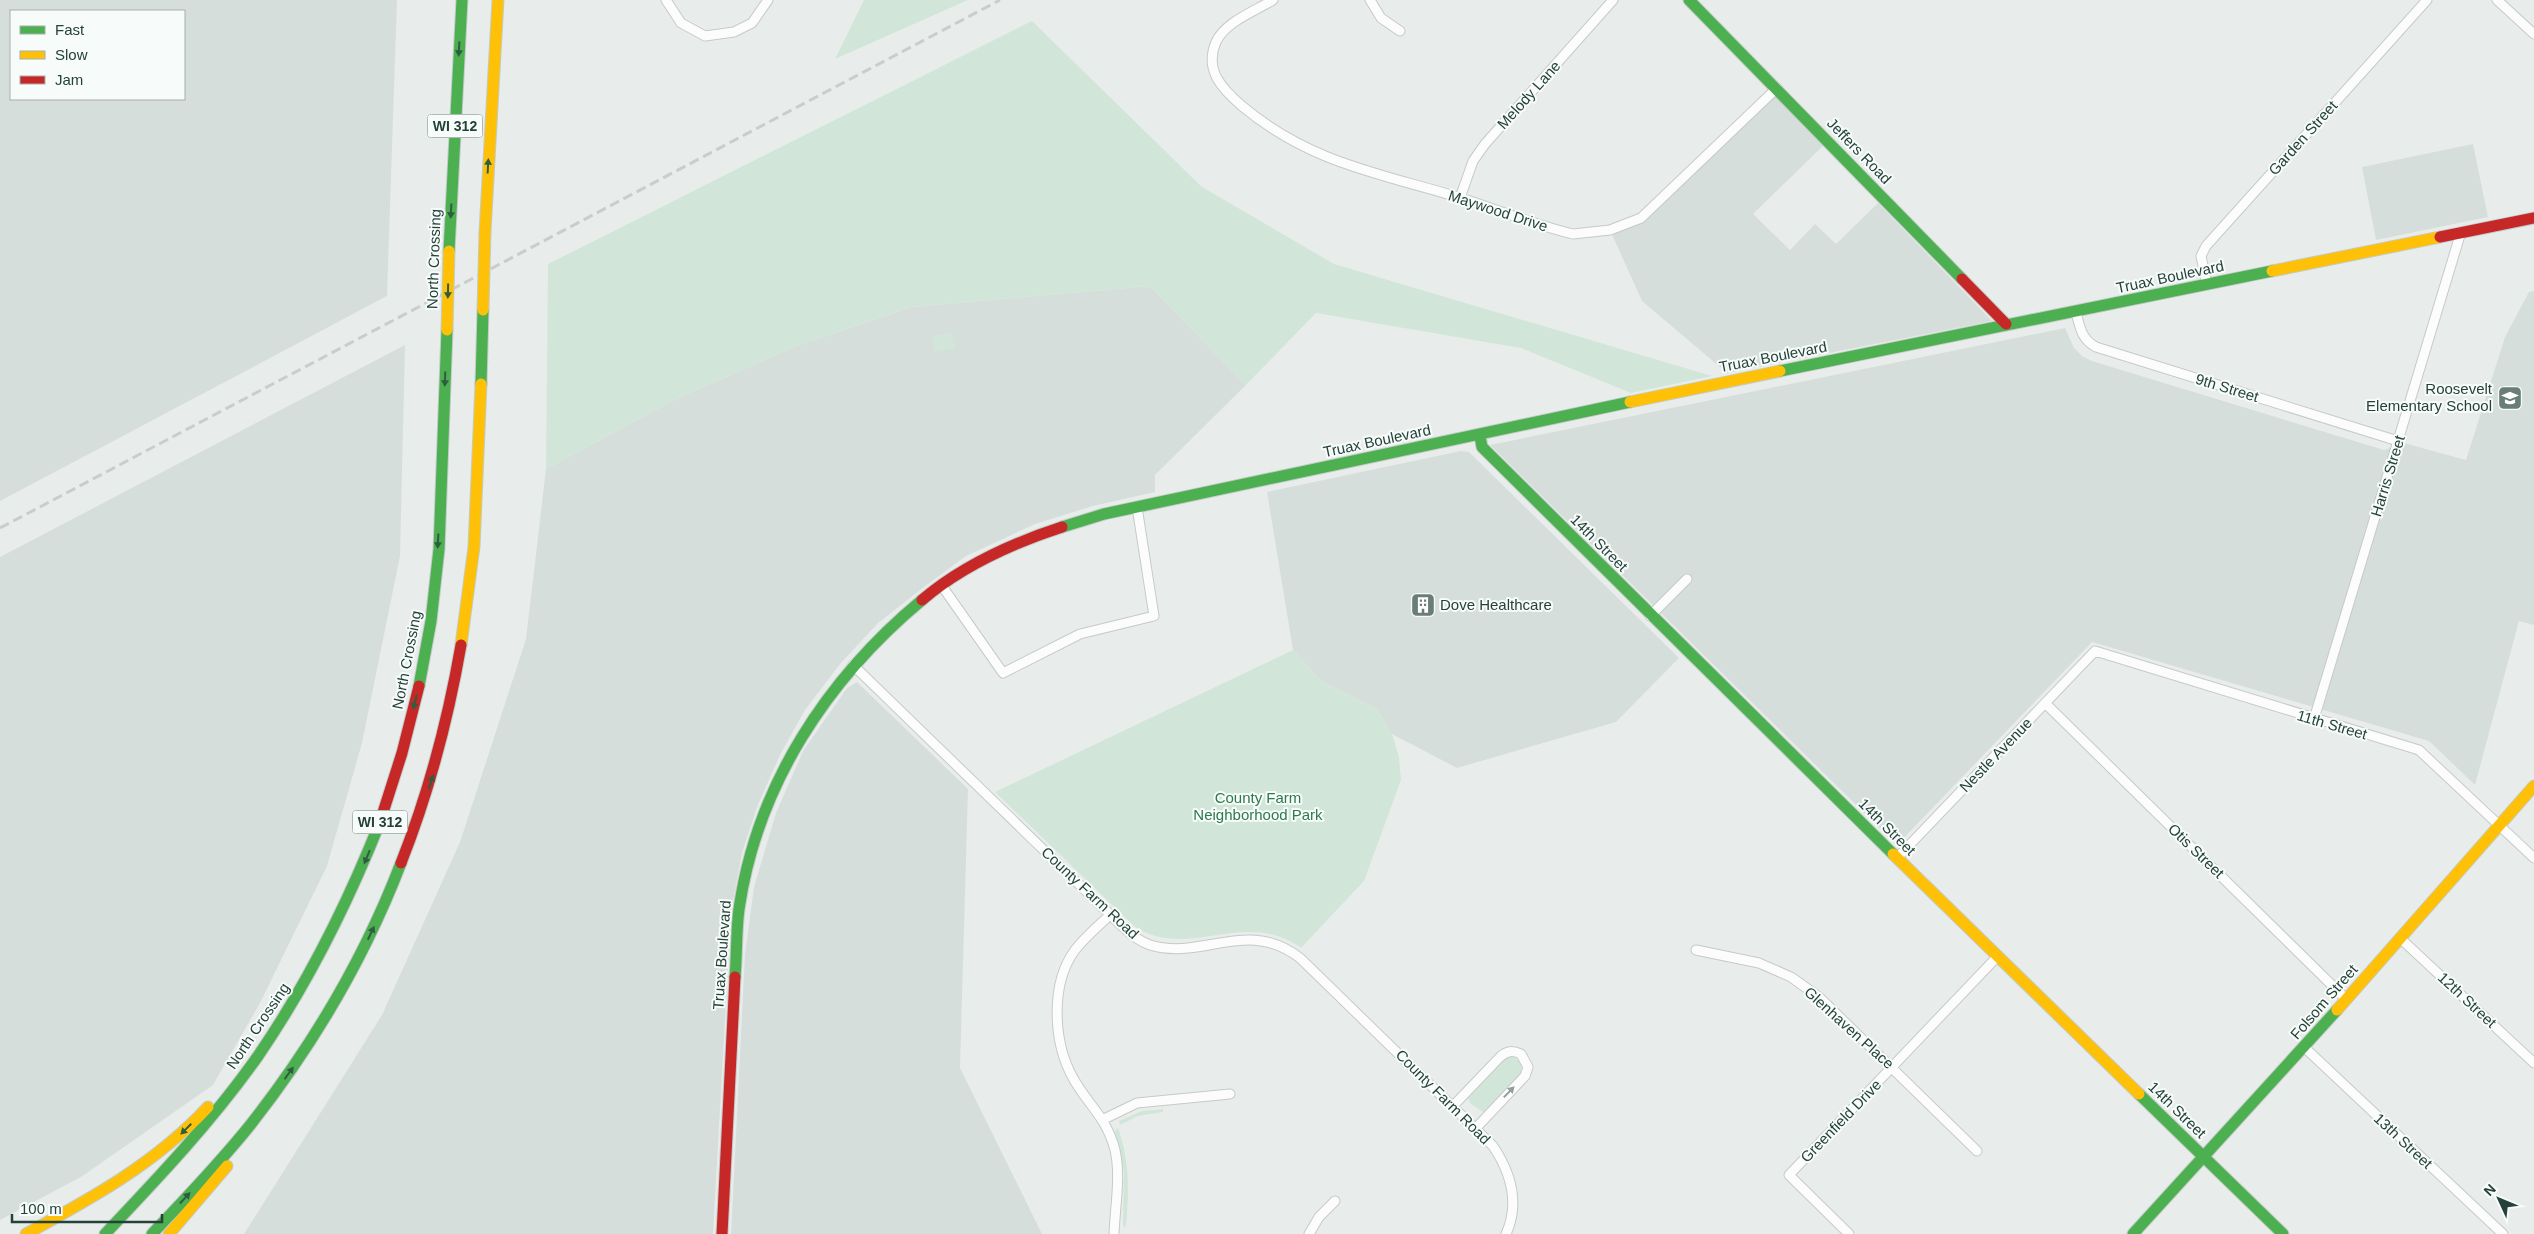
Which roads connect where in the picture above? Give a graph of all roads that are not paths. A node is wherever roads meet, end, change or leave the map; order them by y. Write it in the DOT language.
graph roads {
  1 [pos="462,0"];
  2 [pos="498,0"];
  3 [pos="666,0"];
  4 [pos="768,0"];
  5 [pos="1273,0"];
  6 [pos="1370,0"];
  7 [pos="1613,0"];
  8 [pos="1688,0"];
  9 [pos="2426,0"];
  10 [pos="2497,0"];
  11 [pos="1400,31"];
  12 [pos="2534,34"];
  13 [pos="1777,88"];
  14 [pos="1460,198"];
  15 [pos="2534,218"];
  16 [pos="2461,232"];
  17 [pos="2207,285"];
  18 [pos="2076,312"];
  19 [pos="2006,324"];
  20 [pos="1480,436"];
  21 [pos="2398,441"];
  22 [pos="1137,507"];
  23 [pos="1687,578"];
  24 [pos="942,586"];
  25 [pos="1650,616"];
  26 [pos="2094,651"];
  27 [pos="853,665"];
  28 [pos="2045,704"];
  29 [pos="2314,720"];
  30 [pos="2534,786"];
  31 [pos="2499,826"];
  32 [pos="1897,858"];
  33 [pos="2534,858"];
  34 [pos="1110,915"];
  35 [pos="2400,938"];
  36 [pos="1696,950"];
  37 [pos="1996,958"];
  38 [pos="2346,999"];
  39 [pos="2304,1047"];
  40 [pos="257,1057"];
  41 [pos="2534,1062"];
  42 [pos="1892,1067"];
  43 [pos="1230,1094"];
  44 [pos="1453,1106"];
  45 [pos="1104,1120"];
  46 [pos="251,1125"];
  47 [pos="1476,1128"];
  48 [pos="1977,1151"];
  49 [pos="2204,1158"];
  50 [pos="1335,1201"];
  51 [pos="26,1234"];
  52 [pos="105,1234"];
  53 [pos="152,1234"];
  54 [pos="169,1234"];
  55 [pos="722,1234"];
  56 [pos="1114,1234"];
  57 [pos="1309,1234"];
  58 [pos="1506,1234"];
  59 [pos="1850,1234"];
  60 [pos="2133,1234"];
  61 [pos="2283,1234"];
  62 [pos="2503,1234"];
  1 -- 40 [label="main road, North Crossing / WI 312, one-way, bridge"];
  46 -- 2 [label="main road, WI 312, one-way, bridge"];
  3 -- 4 [label="street"];
  5 -- 14 [label="street, Maywood Drive"];
  6 -- 11 [label="street"];
  7 -- 14 [label="street, Melody Lane"];
  8 -- 13 [label="main road, Jeffers Road"];
  9 -- 17 [label="street, Garden Street"];
  10 -- 12 [label="street"];
  13 -- 14 [label="street, Maywood Drive"];
  13 -- 19 [label="main road, Jeffers Road"];
  15 -- 16 [label="main road, Truax Boulevard"];
  16 -- 17 [label="main road, Truax Boulevard"];
  16 -- 21 [label="street, Harris Street"];
  17 -- 18 [label="main road, Truax Boulevard"];
  18 -- 19 [label="main road, Truax Boulevard"];
  18 -- 21 [label="street, 9th Street"];
  19 -- 20 [label="main road, Truax Boulevard"];
  20 -- 22 [label="main road, Truax Boulevard"];
  20 -- 25 [label="main road, 14th Street"];
  21 -- 29 [label="street, Harris Street"];
  22 -- 24 [label="main road, Truax Boulevard"];
  22 -- 24 [label="street"];
  23 -- 25 [label="street"];
  24 -- 27 [label="main road, Truax Boulevard"];
  25 -- 32 [label="main road, 14th Street"];
  26 -- 28 [label="street, Nestle Avenue"];
  26 -- 29 [label="street, 11th Street"];
  27 -- 34 [label="street, County Farm Road"];
  27 -- 55 [label="main road, Truax Boulevard"];
  28 -- 32 [label="street, Nestle Avenue"];
  28 -- 38 [label="street, Otis Street"];
  29 -- 31 [label="street, 11th Street"];
  30 -- 31 [label="main road, Folsom Street"];
  31 -- 33 [label="street, 11th Street"];
  31 -- 35 [label="main road, Folsom Street"];
  32 -- 37 [label="main road, 14th Street"];
  34 -- 44 [label="street, County Farm Road"];
  34 -- 45 [label="street"];
  35 -- 38 [label="main road, Folsom Street"];
  35 -- 41 [label="street, 12th Street"];
  36 -- 42 [label="street, Glenhaven Place"];
  37 -- 42 [label="street, Greenfield Drive"];
  37 -- 49 [label="main road, 14th Street"];
  38 -- 39 [label="main road, Folsom Street"];
  39 -- 49 [label="main road, Folsom Street"];
  39 -- 62 [label="street, 13th Street"];
  40 -- 51 [label="main road, one-way"];
  40 -- 52 [label="main road, North Crossing / WI 312"];
  42 -- 48 [label="street, Glenhaven Place"];
  42 -- 59 [label="street, Greenfield Drive"];
  43 -- 45 [label="street"];
  44 -- 47 [label="street, County Farm Road"];
  47 -- 44 [label="street, one-way"];
  45 -- 56 [label="street"];
  53 -- 46 [label="main road, one-way"];
  46 -- 54 [label="main road"];
  47 -- 58 [label="street, County Farm Road"];
  49 -- 60 [label="main road, Folsom Street"];
  49 -- 61 [label="main road, 14th Street"];
  50 -- 57 [label="street"];
}
